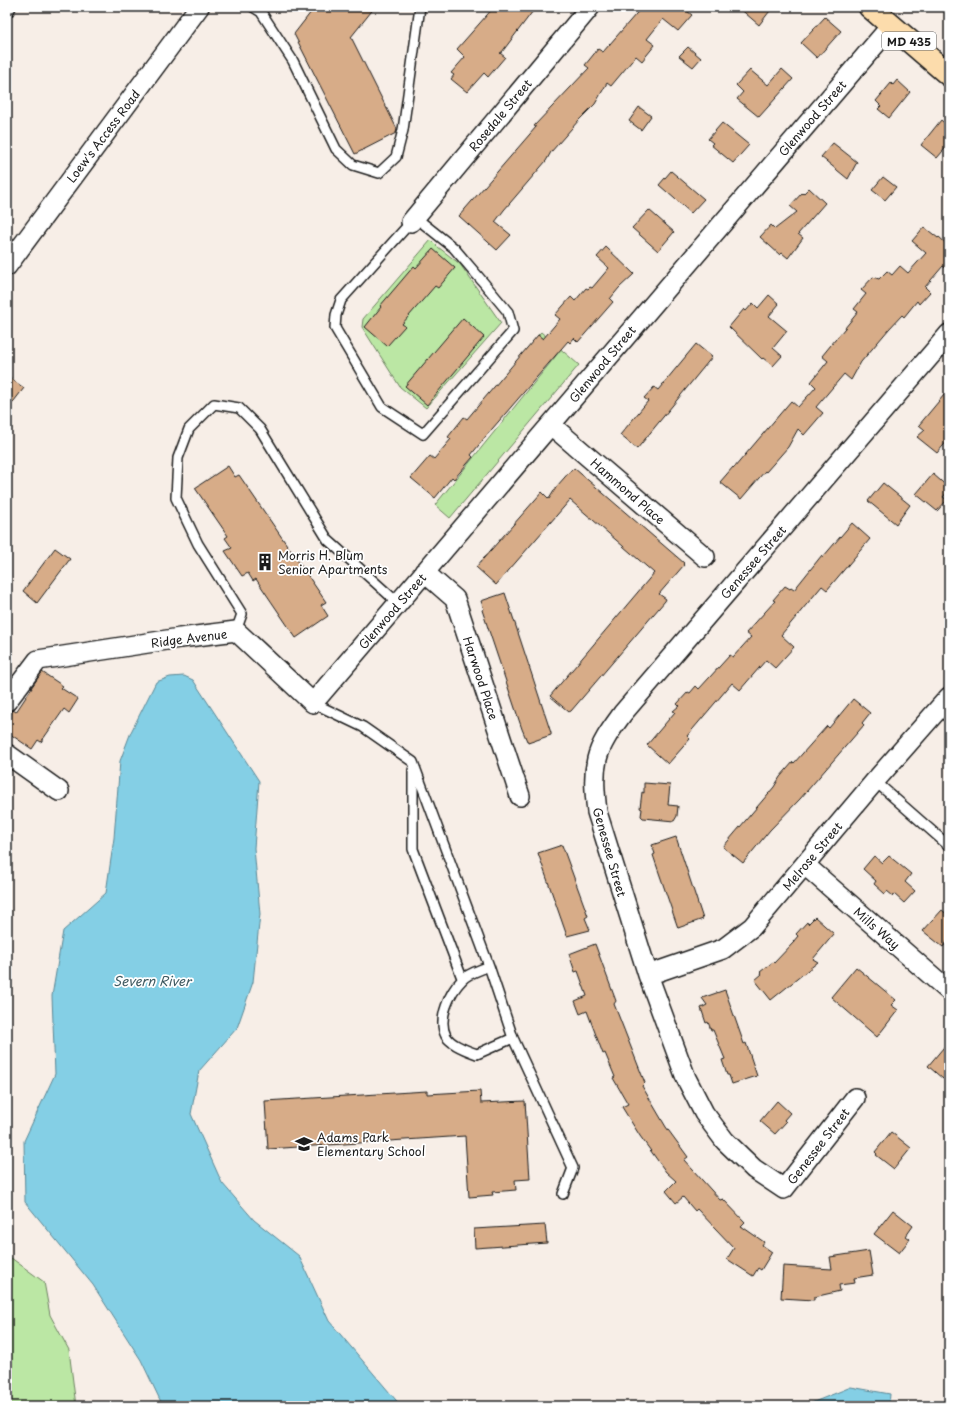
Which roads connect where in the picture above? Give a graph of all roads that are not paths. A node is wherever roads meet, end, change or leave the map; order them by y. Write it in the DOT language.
graph roads {
  1 [pos="11,7"];
  2 [pos="199,7"];
  3 [pos="420,7"];
  4 [pos="590,7"];
  5 [pos="870,7"];
  6 [pos="259,8"];
  7 [pos="7,11"];
  8 [pos="892,26"];
  9 [pos="949,75"];
  10 [pos="413,220"];
  11 [pos="7,266"];
  12 [pos="949,334"];
  13 [pos="551,425"];
  14 [pos="704,557"];
  15 [pos="424,572"];
  16 [pos="398,603"];
  17 [pos="236,631"];
  18 [pos="949,697"];
  19 [pos="7,701"];
  20 [pos="313,703"];
  21 [pos="7,754"];
  22 [pos="414,762"];
  23 [pos="875,781"];
  24 [pos="60,791"];
  25 [pos="520,796"];
  26 [pos="949,846"];
  27 [pos="805,865"];
  28 [pos="489,966"];
  29 [pos="648,975"];
  30 [pos="462,978"];
  31 [pos="949,990"];
  32 [pos="513,1038"];
  33 [pos="855,1098"];
  34 [pos="564,1194"];
  1 -- 7 [label="lane"];
  2 -- 11 [label="street, Loew's Access Road"];
  3 -- 6 [label="lane"];
  4 -- 10 [label="street, Rosedale Street"];
  5 -- 8 [label="main road, MD 435"];
  8 -- 9 [label="main road, MD 435"];
  8 -- 13 [label="street, Glenwood Street"];
  10 -- 10 [label="lane"];
  12 -- 29 [label="street, Genessee Street"];
  13 -- 14 [label="street, Hammond Place"];
  13 -- 15 [label="street, Glenwood Street"];
  15 -- 16 [label="street, Glenwood Street"];
  15 -- 25 [label="street, Harwood Place"];
  16 -- 17 [label="lane"];
  16 -- 20 [label="street, Glenwood Street"];
  17 -- 19 [label="street, Ridge Avenue"];
  17 -- 20 [label="street, Ridge Avenue"];
  18 -- 23 [label="street, Melrose Street"];
  20 -- 22 [label="lane"];
  21 -- 24 [label="street"];
  22 -- 28 [label="lane"];
  22 -- 30 [label="lane"];
  23 -- 26 [label="lane"];
  23 -- 27 [label="street, Melrose Street"];
  27 -- 29 [label="street, Melrose Street"];
  27 -- 31 [label="street, Mills Way"];
  28 -- 30 [label="lane"];
  28 -- 32 [label="lane"];
  29 -- 33 [label="street, Genessee Street"];
  30 -- 32 [label="lane"];
  32 -- 34 [label="lane"];
}
